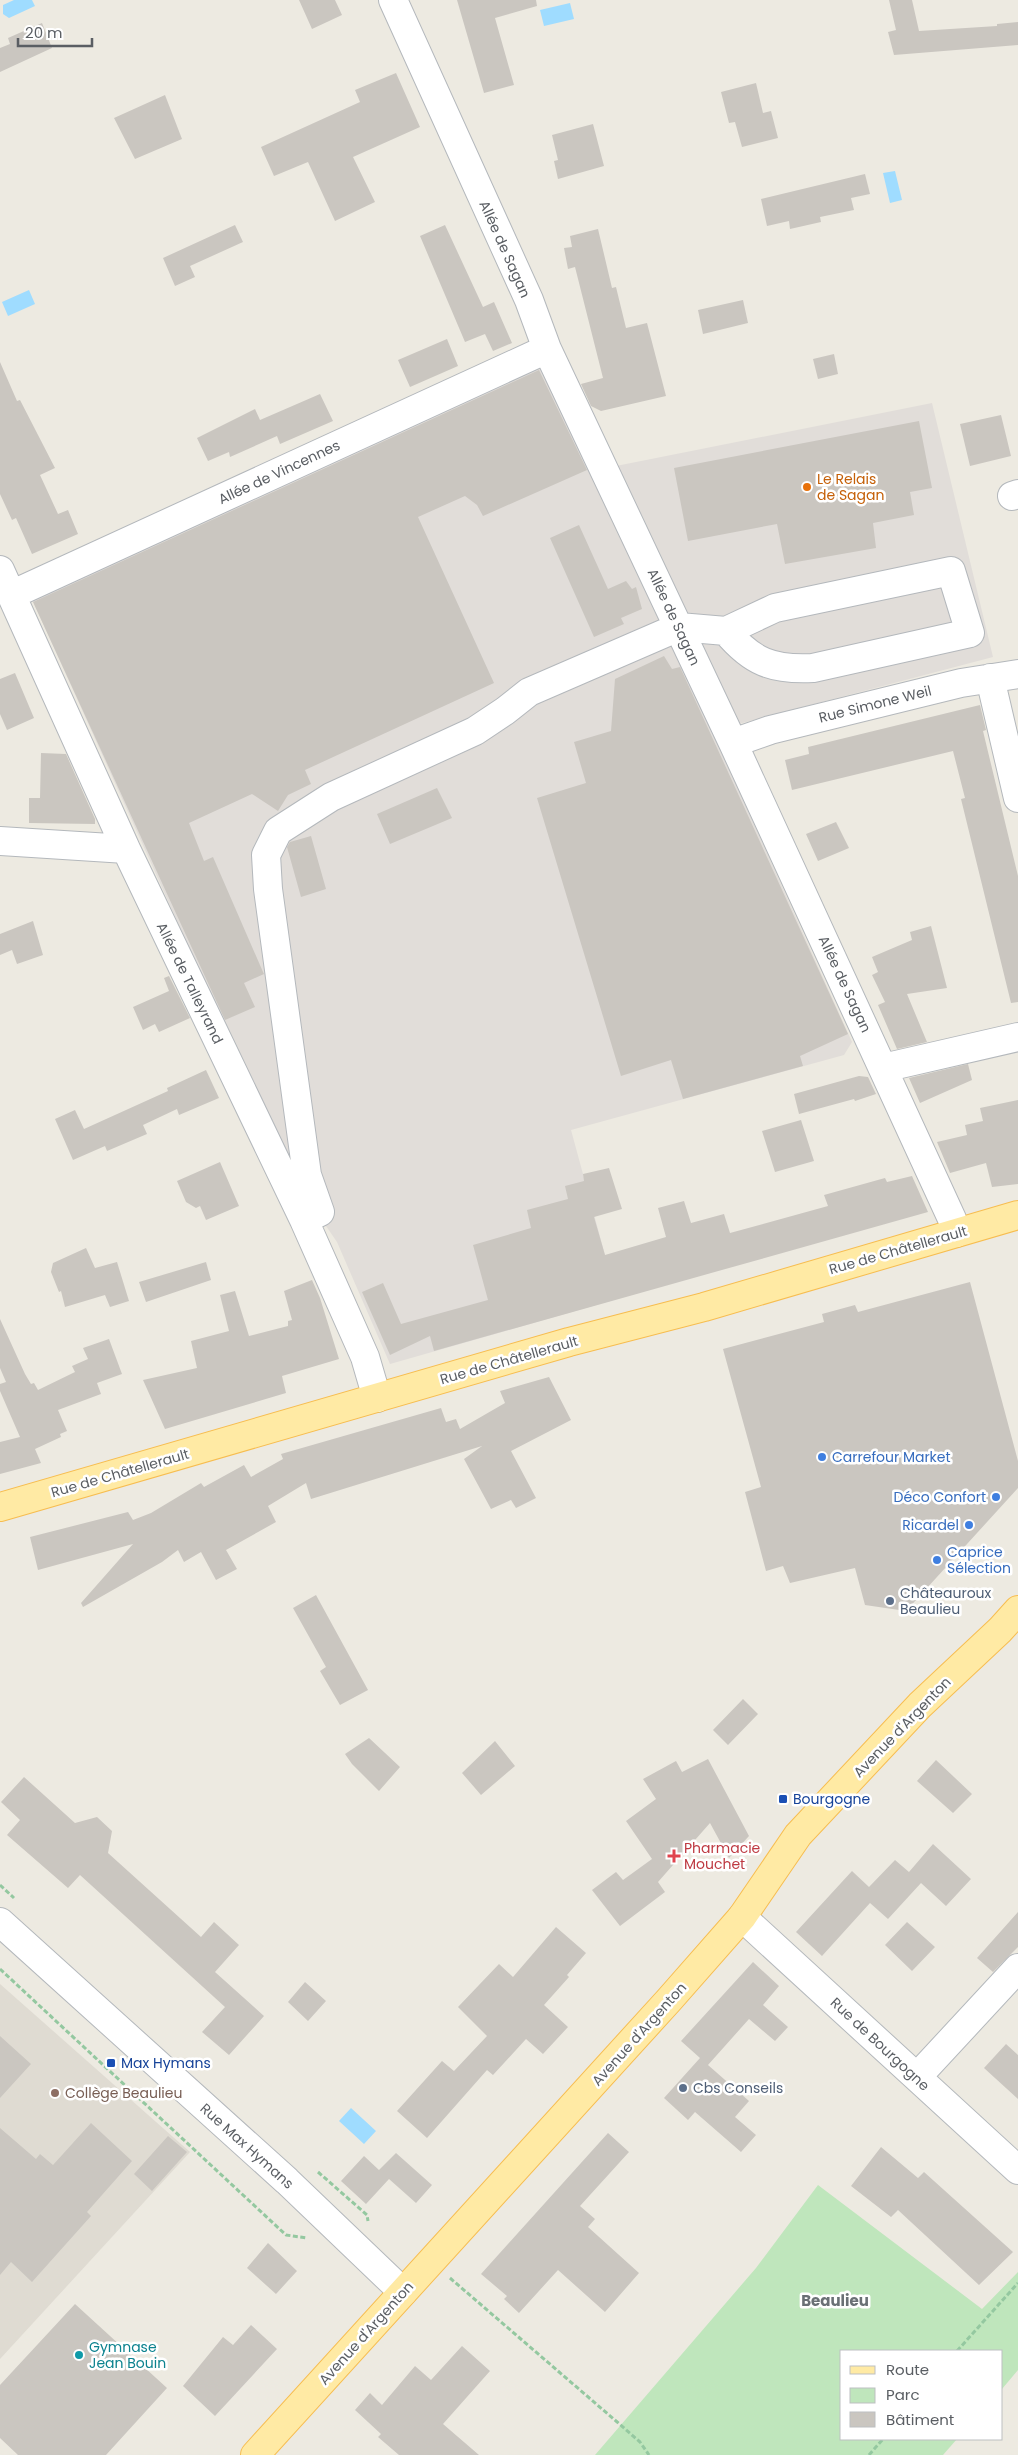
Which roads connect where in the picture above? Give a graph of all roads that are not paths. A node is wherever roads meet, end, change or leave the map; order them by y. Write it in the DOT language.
graph roads {
  1 [pos="393,0"];
  2 [pos="547,349"];
  3 [pos="0,570"];
  4 [pos="11,595"];
  5 [pos="679,627"];
  6 [pos="726,631"];
  7 [pos="1018,674"];
  8 [pos="990,678"];
  9 [pos="733,743"];
  10 [pos="1018,798"];
  11 [pos="0,840"];
  12 [pos="126,849"];
  13 [pos="1018,1037"];
  14 [pos="883,1068"];
  15 [pos="1018,1215"];
  16 [pos="304,1220"];
  17 [pos="956,1233"];
  18 [pos="377,1398"];
  19 [pos="0,1507"];
  20 [pos="1018,1610"];
  21 [pos="742,1917"];
  22 [pos="0,1922"];
  23 [pos="1018,1968"];
  24 [pos="917,2078"];
  25 [pos="1018,2170"];
  26 [pos="404,2292"];
  27 [pos="255,2455"];
  1 -- 2 [label="street, Allée de Sagan"];
  2 -- 4 [label="street, Allée de Vincennes"];
  2 -- 5 [label="street, Allée de Sagan"];
  3 -- 4 [label="street, Allée de Talleyrand"];
  4 -- 12 [label="street, Allée de Talleyrand"];
  5 -- 6 [label="street"];
  5 -- 9 [label="street, Allée de Sagan"];
  5 -- 16 [label="street"];
  6 -- 6 [label="street"];
  7 -- 8 [label="street, Rue Simone Weil"];
  8 -- 9 [label="street, Rue Simone Weil"];
  8 -- 10 [label="street"];
  9 -- 14 [label="street, Allée de Sagan"];
  11 -- 12 [label="street"];
  12 -- 16 [label="street, Allée de Talleyrand"];
  13 -- 14 [label="street"];
  14 -- 17 [label="street, Allée de Sagan"];
  15 -- 17 [label="main road, Rue de Châtellerault"];
  16 -- 18 [label="street, Allée de Talleyrand"];
  17 -- 18 [label="main road, Rue de Châtellerault"];
  18 -- 19 [label="main road, Rue de Châtellerault"];
  20 -- 21 [label="main road, Avenue d'Argenton"];
  21 -- 24 [label="street, Rue de Bourgogne"];
  21 -- 26 [label="main road, Avenue d'Argenton"];
  22 -- 26 [label="street, Rue Max Hymans"];
  23 -- 24 [label="street"];
  24 -- 25 [label="street, Rue de Bourgogne"];
  26 -- 27 [label="main road, Avenue d'Argenton"];
}
